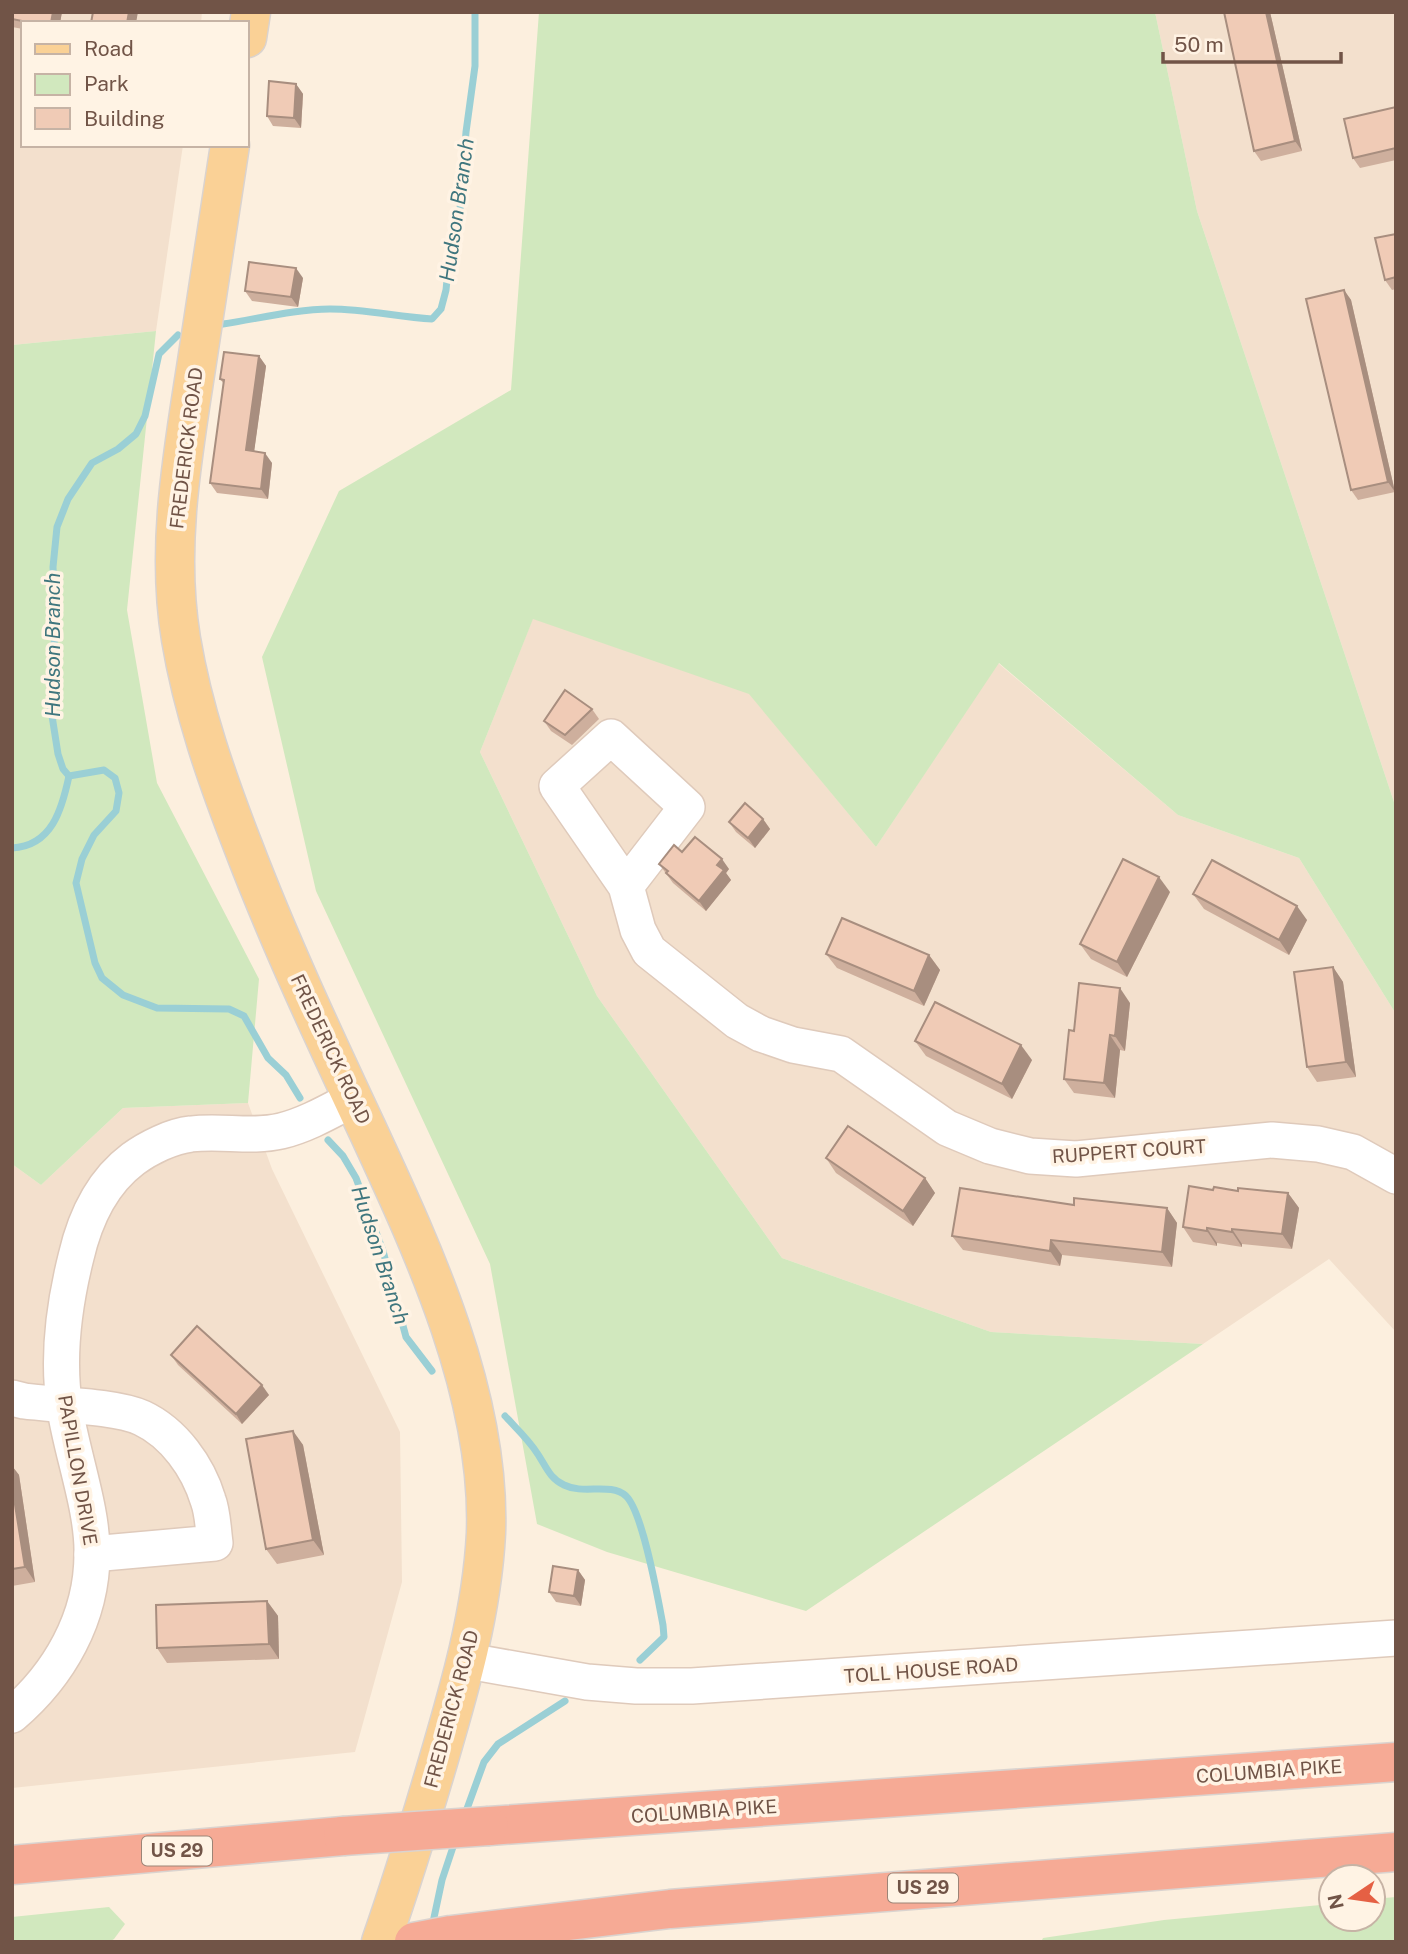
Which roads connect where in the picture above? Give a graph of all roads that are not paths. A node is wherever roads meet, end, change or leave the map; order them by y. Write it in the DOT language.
graph roads {
  1 [pos="251,12"];
  2 [pos="248,32"];
  3 [pos="230,147"];
  4 [pos="626,886"];
  5 [pos="353,1099"];
  6 [pos="1396,1176"];
  7 [pos="12,1398"];
  8 [pos="64,1406"];
  9 [pos="92,1554"];
  10 [pos="1396,1637"];
  11 [pos="468,1661"];
  12 [pos="12,1715"];
  13 [pos="1396,1762"];
  14 [pos="1396,1852"];
  15 [pos="12,1865"];
  16 [pos="381,1942"];
  17 [pos="414,1942"];
  1 -- 2 [label="main road"];
  3 -- 5 [label="main road, FREDERICK ROAD"];
  4 -- 6 [label="street, RUPPERT COURT"];
  5 -- 8 [label="street, PAPILLON DRIVE"];
  5 -- 11 [label="main road, FREDERICK ROAD"];
  7 -- 8 [label="street"];
  8 -- 9 [label="street, PAPILLON DRIVE"];
  8 -- 9 [label="street"];
  9 -- 12 [label="street, PAPILLON DRIVE"];
  10 -- 11 [label="street, TOLL HOUSE ROAD"];
  11 -- 16 [label="main road, FREDERICK ROAD"];
  13 -- 15 [label="highway, COLUMBIA PIKE / US 29, bridge"];
  14 -- 17 [label="highway, US 29"];
}
